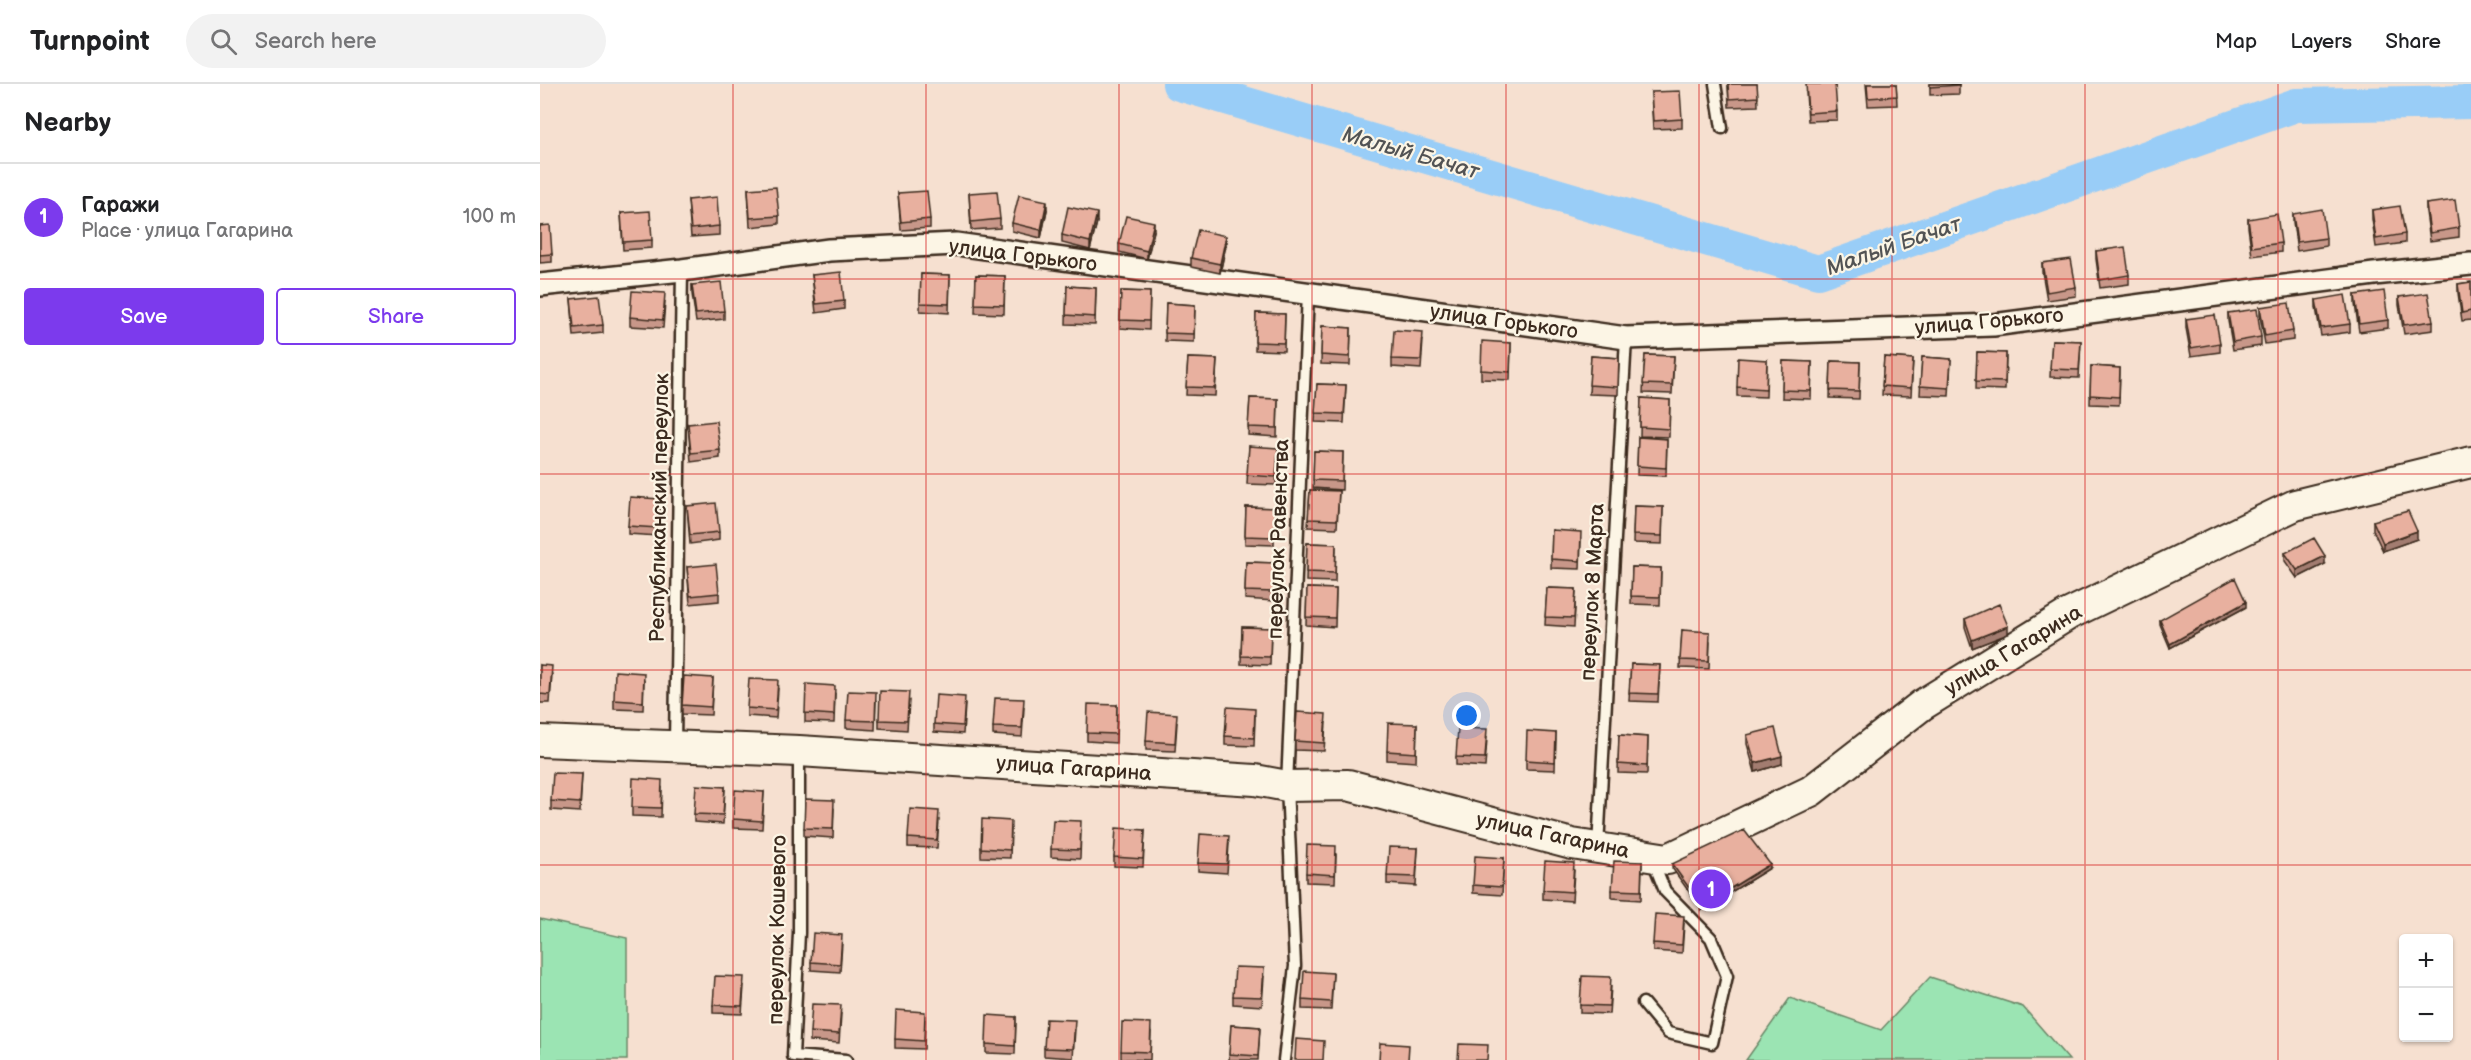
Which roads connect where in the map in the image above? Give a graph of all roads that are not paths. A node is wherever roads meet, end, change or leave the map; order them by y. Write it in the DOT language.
graph roads {
  1 [pos="1715,84"];
  2 [pos="1722,128"];
  3 [pos="2471,264"];
  4 [pos="682,270"];
  5 [pos="540,285"];
  6 [pos="1308,293"];
  7 [pos="1626,338"];
  8 [pos="2471,462"];
  9 [pos="540,741"];
  10 [pos="675,747"];
  11 [pos="799,751"];
  12 [pos="1287,786"];
  13 [pos="1598,848"];
  14 [pos="1650,856"];
  15 [pos="1643,1003"];
  16 [pos="846,1060"];
  17 [pos="1284,1060"];
  1 -- 2 [label="lane"];
  3 -- 7 [label="street, улица Горького"];
  4 -- 5 [label="street, улица Горького"];
  4 -- 6 [label="street, улица Горького"];
  4 -- 10 [label="lane, Республиканский переулок"];
  6 -- 7 [label="street, улица Горького"];
  6 -- 12 [label="lane, переулок Равенства"];
  7 -- 13 [label="lane, переулок 8 Марта"];
  8 -- 14 [label="street, улица Гагарина"];
  9 -- 10 [label="street, улица Гагарина"];
  10 -- 11 [label="street, улица Гагарина"];
  11 -- 12 [label="street, улица Гагарина"];
  11 -- 16 [label="lane, переулок Кошевого"];
  12 -- 13 [label="street, улица Гагарина"];
  12 -- 17 [label="lane"];
  13 -- 14 [label="street, улица Гагарина"];
  14 -- 15 [label="lane"];
}
